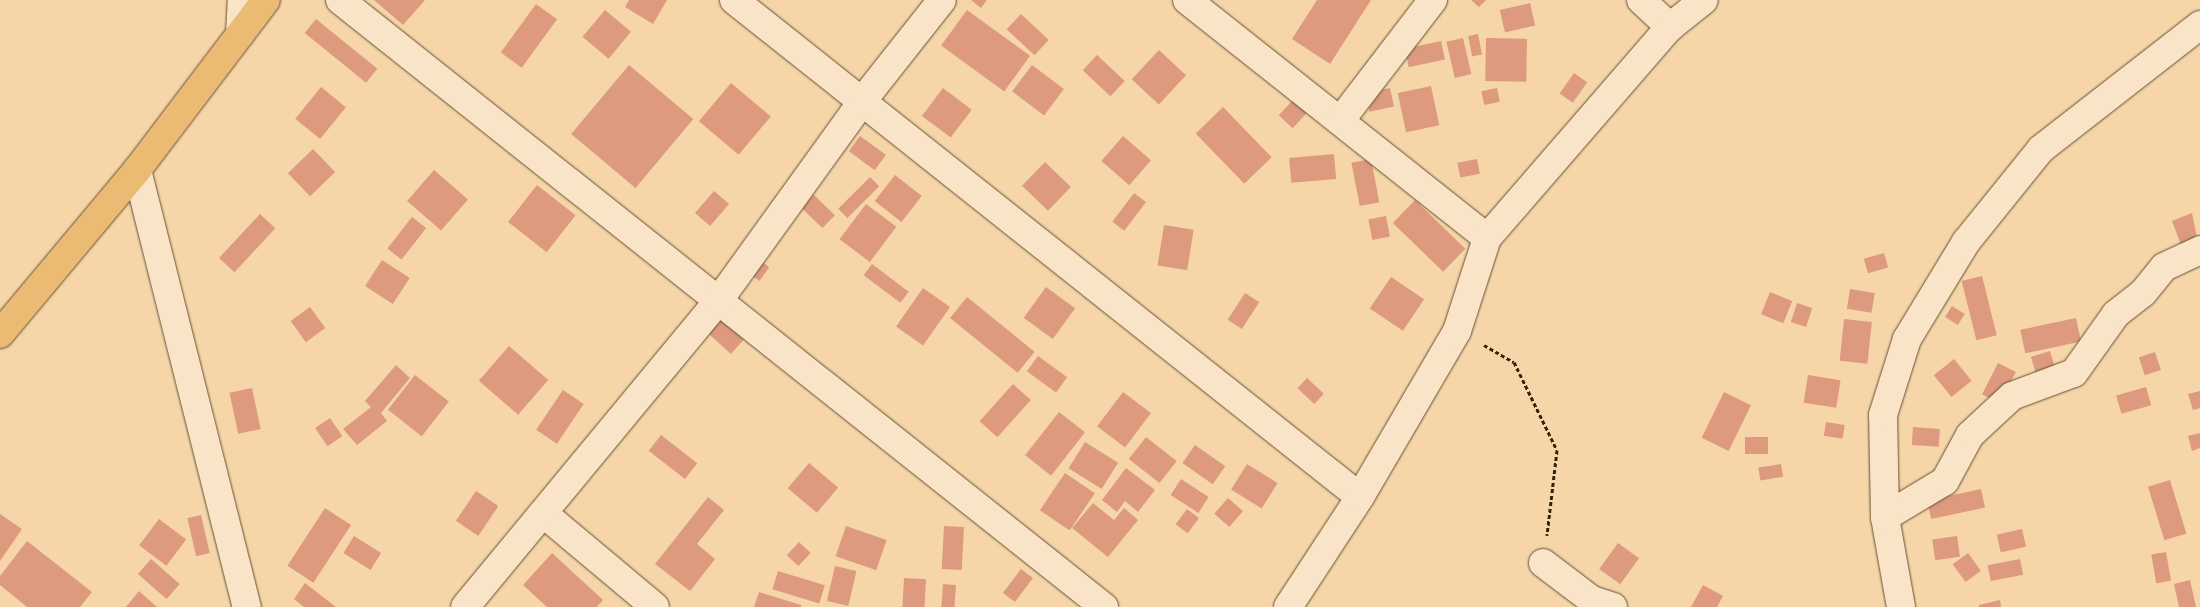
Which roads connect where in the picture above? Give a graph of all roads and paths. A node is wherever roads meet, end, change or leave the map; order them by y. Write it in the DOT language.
graph roads {
  1 [pos="242,0"];
  2 [pos="266,0"];
  3 [pos="340,0"];
  4 [pos="734,0"];
  5 [pos="942,0"];
  6 [pos="1188,0"];
  7 [pos="1433,0"];
  8 [pos="1641,0"];
  9 [pos="1704,0"];
  10 [pos="2200,24"];
  11 [pos="1670,27"];
  12 [pos="240,34"];
  13 [pos="863,100"];
  14 [pos="1340,121"];
  15 [pos="136,170"];
  16 [pos="1487,238"];
  17 [pos="2200,250"];
  18 [pos="719,300"];
  19 [pos="1457,330"];
  20 [pos="0,334"];
  21 [pos="1360,496"];
  22 [pos="543,513"];
  23 [pos="1885,517"];
  24 [pos="1543,563"];
  25 [pos="247,607"];
  26 [pos="465,607"];
  27 [pos="655,607"];
  28 [pos="1104,607"];
  29 [pos="1288,607"];
  30 [pos="1613,607"];
  31 [pos="1901,607"];
  1 -- 12 [label="street"];
  2 -- 12 [label="main road"];
  3 -- 18 [label="street"];
  4 -- 13 [label="street"];
  5 -- 13 [label="street"];
  6 -- 14 [label="street"];
  7 -- 14 [label="street"];
  8 -- 11 [label="street"];
  9 -- 11 [label="street"];
  10 -- 23 [label="street"];
  11 -- 16 [label="street"];
  12 -- 15 [label="main road"];
  13 -- 18 [label="street"];
  13 -- 21 [label="street"];
  14 -- 16 [label="street"];
  15 -- 20 [label="main road"];
  15 -- 25 [label="street"];
  16 -- 19 [label="street"];
  17 -- 23 [label="street"];
  18 -- 22 [label="street"];
  18 -- 28 [label="street"];
  19 -- 21 [label="street"];
  19 -- 24 [label="path"];
  21 -- 29 [label="street"];
  22 -- 26 [label="street"];
  22 -- 27 [label="street"];
  23 -- 31 [label="street"];
  24 -- 30 [label="street"];
}
